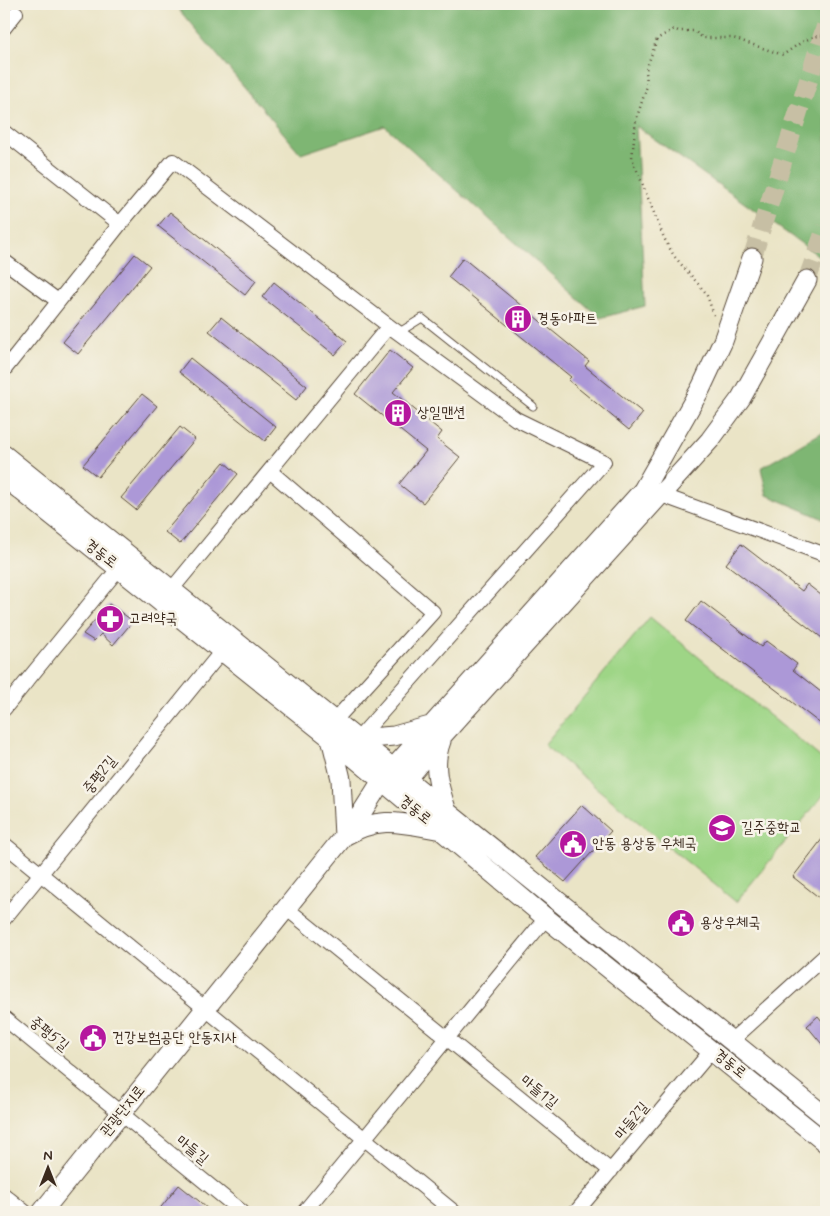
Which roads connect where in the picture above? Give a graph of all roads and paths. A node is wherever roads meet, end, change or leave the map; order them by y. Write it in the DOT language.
graph roads {
  1 [pos="16,13"];
  2 [pos="4,28"];
  3 [pos="826,36"];
  4 [pos="6,138"];
  5 [pos="120,224"];
  6 [pos="752,258"];
  7 [pos="4,261"];
  8 [pos="807,280"];
  9 [pos="58,301"];
  10 [pos="713,320"];
  11 [pos="393,329"];
  12 [pos="4,370"];
  13 [pos="533,406"];
  14 [pos="4,455"];
  15 [pos="270,471"];
  16 [pos="4,477"];
  17 [pos="643,490"];
  18 [pos="662,493"];
  19 [pos="826,555"];
  20 [pos="119,568"];
  21 [pos="172,589"];
  22 [pos="222,651"];
  23 [pos="4,709"];
  24 [pos="335,720"];
  25 [pos="437,731"];
  26 [pos="331,738"];
  27 [pos="358,739"];
  28 [pos="394,781"];
  29 [pos="443,822"];
  30 [pos="344,836"];
  31 [pos="4,844"];
  32 [pos="40,874"];
  33 [pos="286,908"];
  34 [pos="546,918"];
  35 [pos="4,919"];
  36 [pos="826,955"];
  37 [pos="205,1009"];
  38 [pos="4,1018"];
  39 [pos="447,1038"];
  40 [pos="730,1041"];
  41 [pos="712,1050"];
  42 [pos="121,1114"];
  43 [pos="826,1117"];
  44 [pos="364,1139"];
  45 [pos="826,1143"];
  46 [pos="611,1171"];
  47 [pos="4,1195"];
  48 [pos="25,1212"];
  49 [pos="42,1212"];
  50 [pos="242,1212"];
  51 [pos="304,1212"];
  52 [pos="454,1212"];
  53 [pos="576,1212"];
  1 -- 2 [label="street"];
  3 -- 10 [label="path"];
  4 -- 5 [label="street"];
  5 -- 9 [label="street"];
  5 -- 11 [label="street"];
  6 -- 17 [label="street"];
  7 -- 9 [label="street"];
  8 -- 18 [label="street"];
  9 -- 12 [label="street"];
  11 -- 13 [label="lane"];
  11 -- 15 [label="street"];
  11 -- 27 [label="street"];
  14 -- 21 [label="street, 경동로"];
  15 -- 21 [label="street"];
  15 -- 24 [label="street"];
  16 -- 20 [label="street, 경동로"];
  17 -- 18 [label="street"];
  17 -- 25 [label="street"];
  18 -- 19 [label="street"];
  18 -- 25 [label="street"];
  20 -- 22 [label="street, 경동로"];
  20 -- 23 [label="street"];
  21 -- 24 [label="street, 경동로"];
  22 -- 26 [label="street, 경동로"];
  22 -- 32 [label="street, 중평2길"];
  24 -- 27 [label="street, 경동로"];
  25 -- 27 [label="street"];
  25 -- 28 [label="street, 관광단지로"];
  25 -- 29 [label="street"];
  26 -- 28 [label="street, 경동로"];
  26 -- 30 [label="street"];
  27 -- 28 [label="street, 경동로"];
  28 -- 29 [label="street, 경동로"];
  28 -- 30 [label="street, 관광단지로"];
  29 -- 30 [label="street"];
  29 -- 34 [label="street, 경동로"];
  29 -- 40 [label="street, 경동로"];
  30 -- 33 [label="street, 관광단지로"];
  31 -- 32 [label="street"];
  32 -- 35 [label="street, 중평2길"];
  32 -- 37 [label="street"];
  33 -- 37 [label="street, 관광단지로"];
  33 -- 39 [label="street, 마들1길"];
  34 -- 39 [label="street"];
  34 -- 41 [label="street, 경동로"];
  36 -- 40 [label="street"];
  37 -- 42 [label="street, 관광단지로"];
  37 -- 44 [label="street"];
  38 -- 42 [label="street, 중평5길"];
  39 -- 44 [label="street"];
  39 -- 46 [label="street, 마들1길"];
  40 -- 43 [label="street, 경동로"];
  41 -- 45 [label="street, 경동로"];
  41 -- 46 [label="street, 마들2길"];
  42 -- 49 [label="street, 관광단지로"];
  42 -- 50 [label="street, 마들길"];
  44 -- 51 [label="street"];
  44 -- 52 [label="street"];
  46 -- 53 [label="street, 마들2길"];
  47 -- 48 [label="street"];
}
